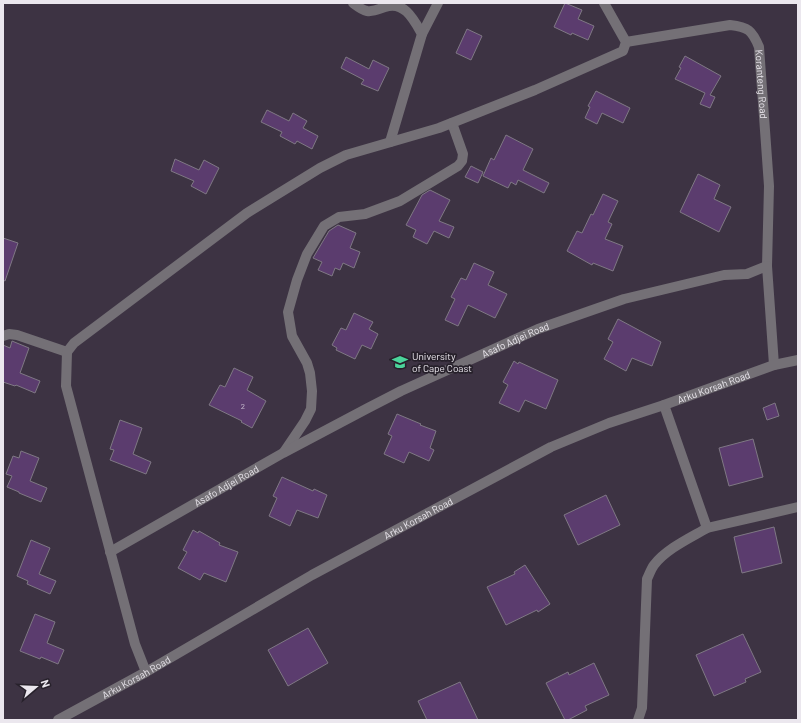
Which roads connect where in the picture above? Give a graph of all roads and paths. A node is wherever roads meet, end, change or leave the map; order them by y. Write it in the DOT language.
graph roads {
  1 [pos="353,3"];
  2 [pos="438,3"];
  3 [pos="604,3"];
  4 [pos="422,34"];
  5 [pos="626,42"];
  6 [pos="452,123"];
  7 [pos="390,142"];
  8 [pos="767,266"];
  9 [pos="3,336"];
  10 [pos="66,352"];
  11 [pos="798,360"];
  12 [pos="774,365"];
  13 [pos="664,405"];
  14 [pos="283,453"];
  15 [pos="798,507"];
  16 [pos="707,528"];
  17 [pos="110,552"];
  18 [pos="146,672"];
  19 [pos="58,720"];
  20 [pos="638,720"];
  1 -- 4 [label="street"];
  2 -- 4 [label="street"];
  3 -- 5 [label="street"];
  4 -- 7 [label="street"];
  5 -- 6 [label="street"];
  5 -- 8 [label="street, Koranteng Road"];
  6 -- 7 [label="street"];
  6 -- 14 [label="street"];
  7 -- 10 [label="street"];
  8 -- 12 [label="street"];
  8 -- 14 [label="street, Asafo Adjei Road"];
  9 -- 10 [label="street"];
  10 -- 17 [label="street"];
  11 -- 12 [label="street, Arku Korsah Road"];
  12 -- 13 [label="street, Arku Korsah Road"];
  13 -- 16 [label="street"];
  13 -- 18 [label="street, Arku Korsah Road"];
  14 -- 17 [label="street, Asafo Adjei Road"];
  15 -- 16 [label="street"];
  16 -- 20 [label="street"];
  17 -- 18 [label="street"];
  18 -- 19 [label="street, Arku Korsah Road"];
}
